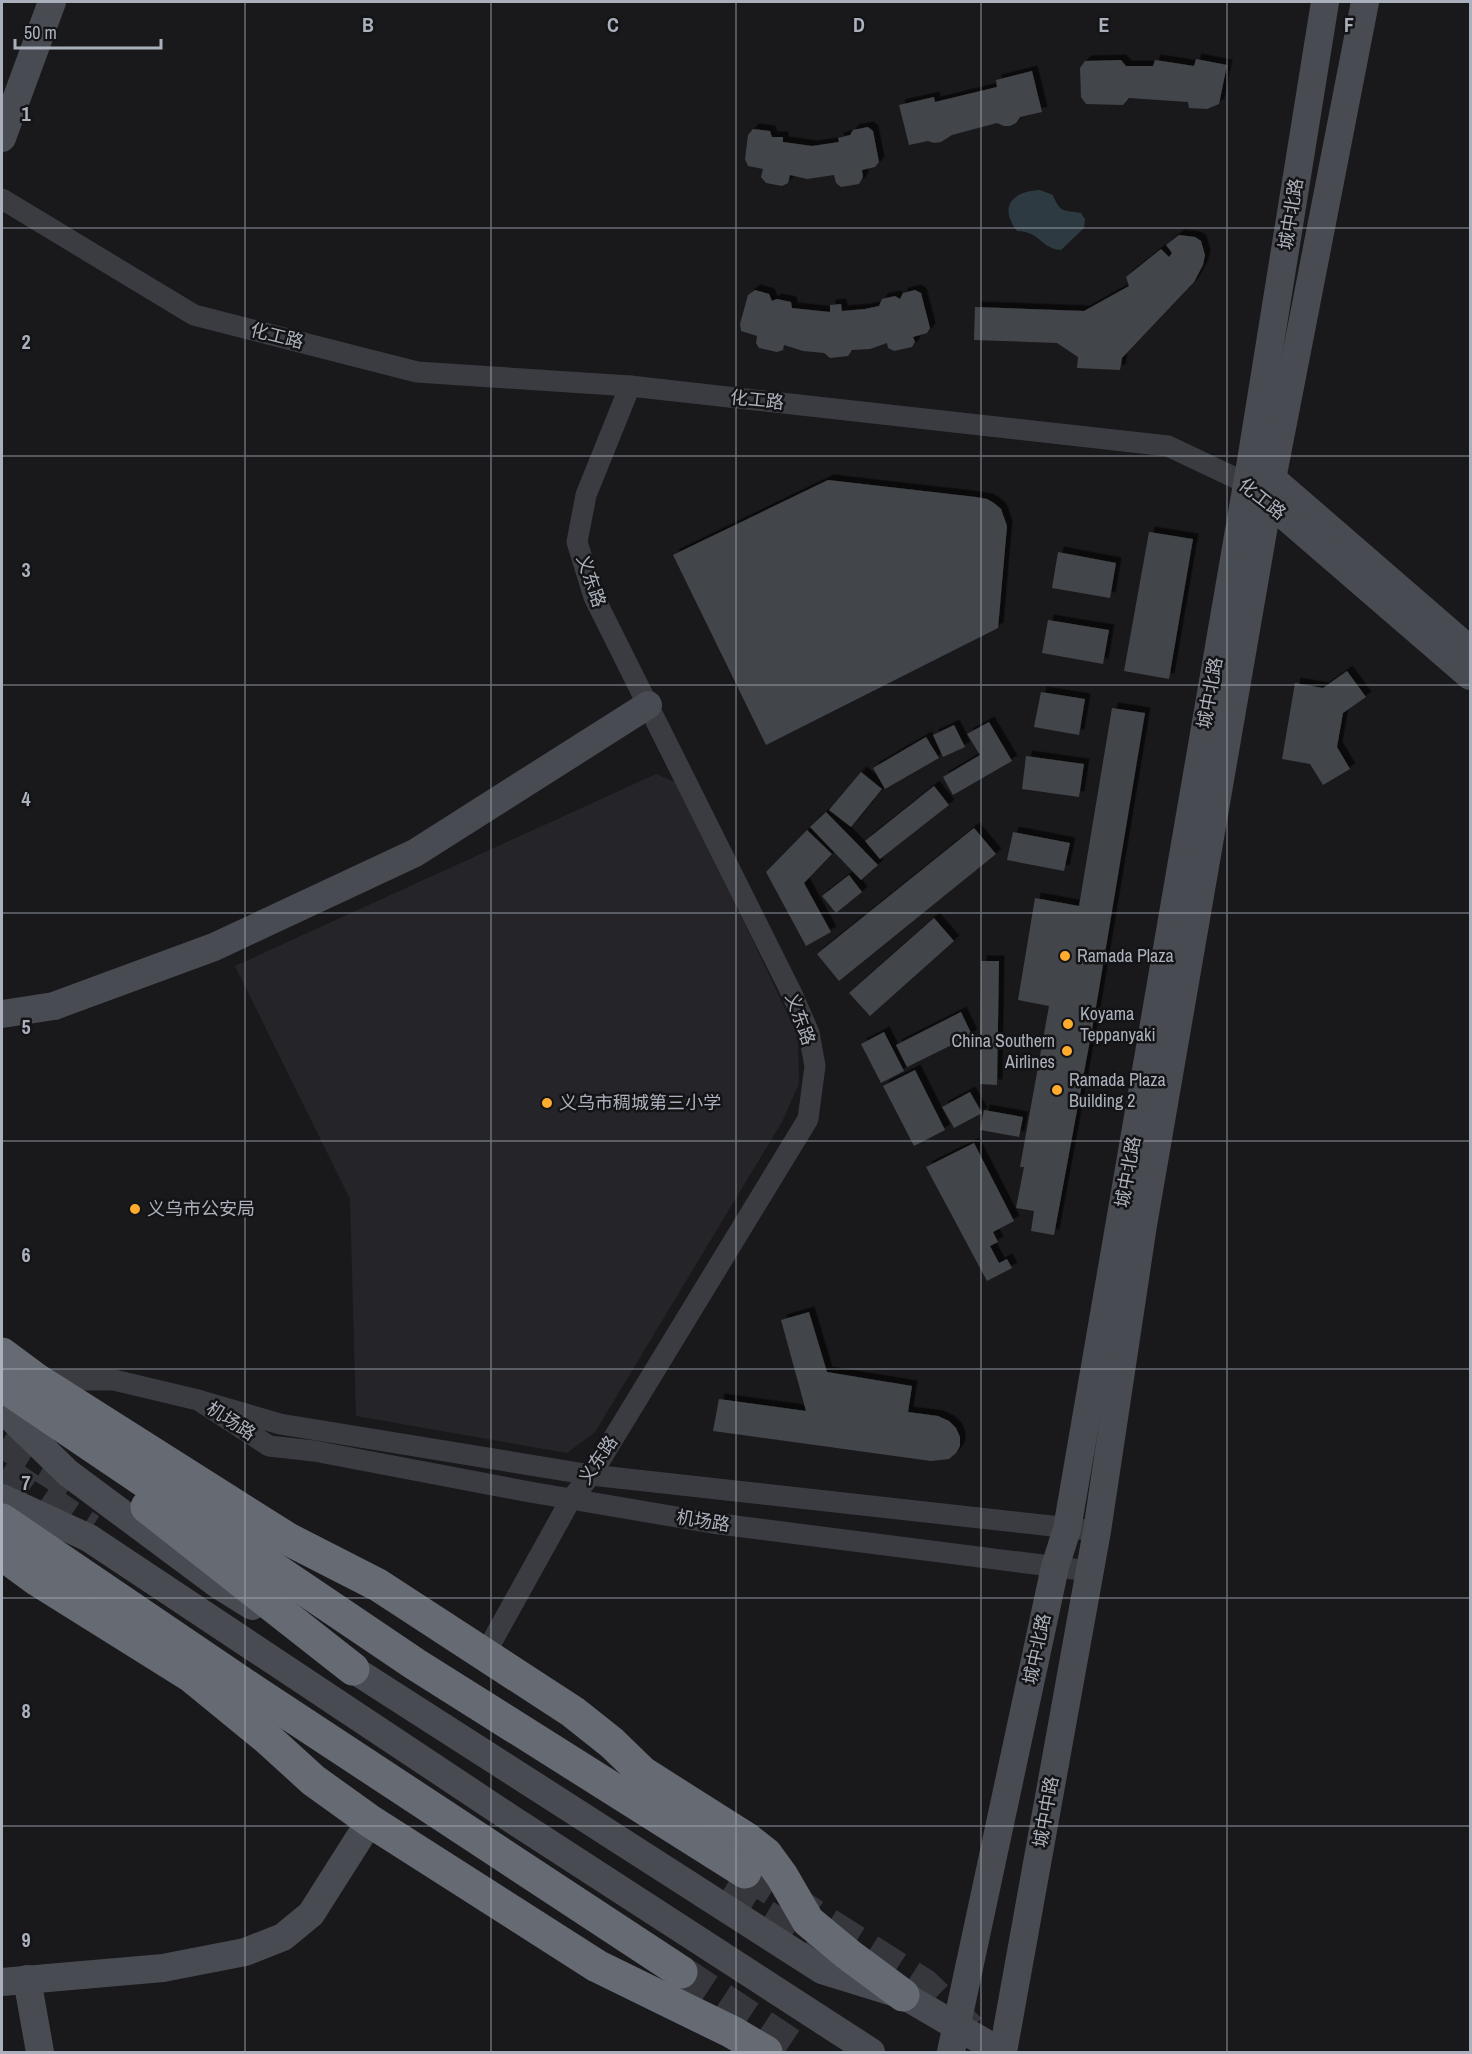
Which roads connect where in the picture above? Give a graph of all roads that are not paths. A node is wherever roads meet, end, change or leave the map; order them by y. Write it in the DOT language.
graph roads {
  1 [pos="52,2"];
  2 [pos="1325,2"];
  3 [pos="1365,2"];
  4 [pos="2,138"];
  5 [pos="2,199"];
  6 [pos="630,386"];
  7 [pos="1259,481"];
  8 [pos="1470,650"];
  9 [pos="1470,676"];
  10 [pos="648,705"];
  11 [pos="2,1014"];
  12 [pos="2,1354"];
  13 [pos="2,1369"];
  14 [pos="37,1380"];
  15 [pos="2,1385"];
  16 [pos="198,1400"];
  17 [pos="2,1409"];
  18 [pos="45,1416"];
  19 [pos="591,1474"];
  20 [pos="2,1497"];
  21 [pos="571,1499"];
  22 [pos="2,1521"];
  23 [pos="1067,1529"];
  24 [pos="1097,1531"];
  25 [pos="2,1554"];
  26 [pos="1054,1567"];
  27 [pos="274,1569"];
  28 [pos="1089,1571"];
  29 [pos="485,1654"];
  30 [pos="353,1669"];
  31 [pos="257,1693"];
  32 [pos="643,1773"];
  33 [pos="370,1821"];
  34 [pos="745,1872"];
  35 [pos="681,1972"];
  36 [pos="14,1981"];
  37 [pos="903,1995"];
  38 [pos="732,2032"];
  39 [pos="953,2039"];
  40 [pos="40,2052"];
  41 [pos="766,2052"];
  42 [pos="872,2052"];
  43 [pos="1003,2052"];
  1 -- 4 [label="main road"];
  2 -- 7 [label="main road, 城中北路"];
  3 -- 7 [label="main road, 城中北路"];
  5 -- 6 [label="street, 化工路"];
  6 -- 7 [label="street, 化工路"];
  6 -- 10 [label="street, 义东路"];
  7 -- 8 [label="main road, 化工路"];
  7 -- 9 [label="main road, 化工路"];
  7 -- 23 [label="main road, 城中北路"];
  7 -- 24 [label="main road, 城中北路"];
  10 -- 11 [label="main road"];
  10 -- 19 [label="street, 义东路"];
  12 -- 14 [label="highway"];
  13 -- 18 [label="highway"];
  13 -- 30 [label="highway"];
  14 -- 16 [label="street"];
  14 -- 29 [label="highway"];
  15 -- 18 [label="highway"];
  16 -- 19 [label="street, 机场路"];
  16 -- 21 [label="street, 机场路"];
  17 -- 30 [label="main road"];
  18 -- 27 [label="highway"];
  19 -- 21 [label="street, 义东路"];
  19 -- 23 [label="street, 机场路"];
  20 -- 42 [label="main road"];
  21 -- 26 [label="street, 机场路"];
  21 -- 29 [label="street, 义东路"];
  22 -- 31 [label="highway"];
  23 -- 24 [label="street, 机场路"];
  23 -- 26 [label="main road, 城中北路"];
  24 -- 28 [label="main road, 城中北路"];
  25 -- 33 [label="highway"];
  26 -- 28 [label="street, 机场路"];
  26 -- 39 [label="main road, 城中北路"];
  27 -- 32 [label="highway"];
  27 -- 34 [label="highway"];
  28 -- 43 [label="main road, 城中中路"];
  29 -- 32 [label="highway"];
  30 -- 37 [label="main road"];
  31 -- 35 [label="highway"];
  31 -- 38 [label="highway"];
  32 -- 37 [label="highway"];
  33 -- 36 [label="main road"];
  33 -- 38 [label="highway"];
  36 -- 40 [label="main road"];
  37 -- 39 [label="main road"];
  38 -- 41 [label="highway"];
  39 -- 43 [label="main road"];
}
